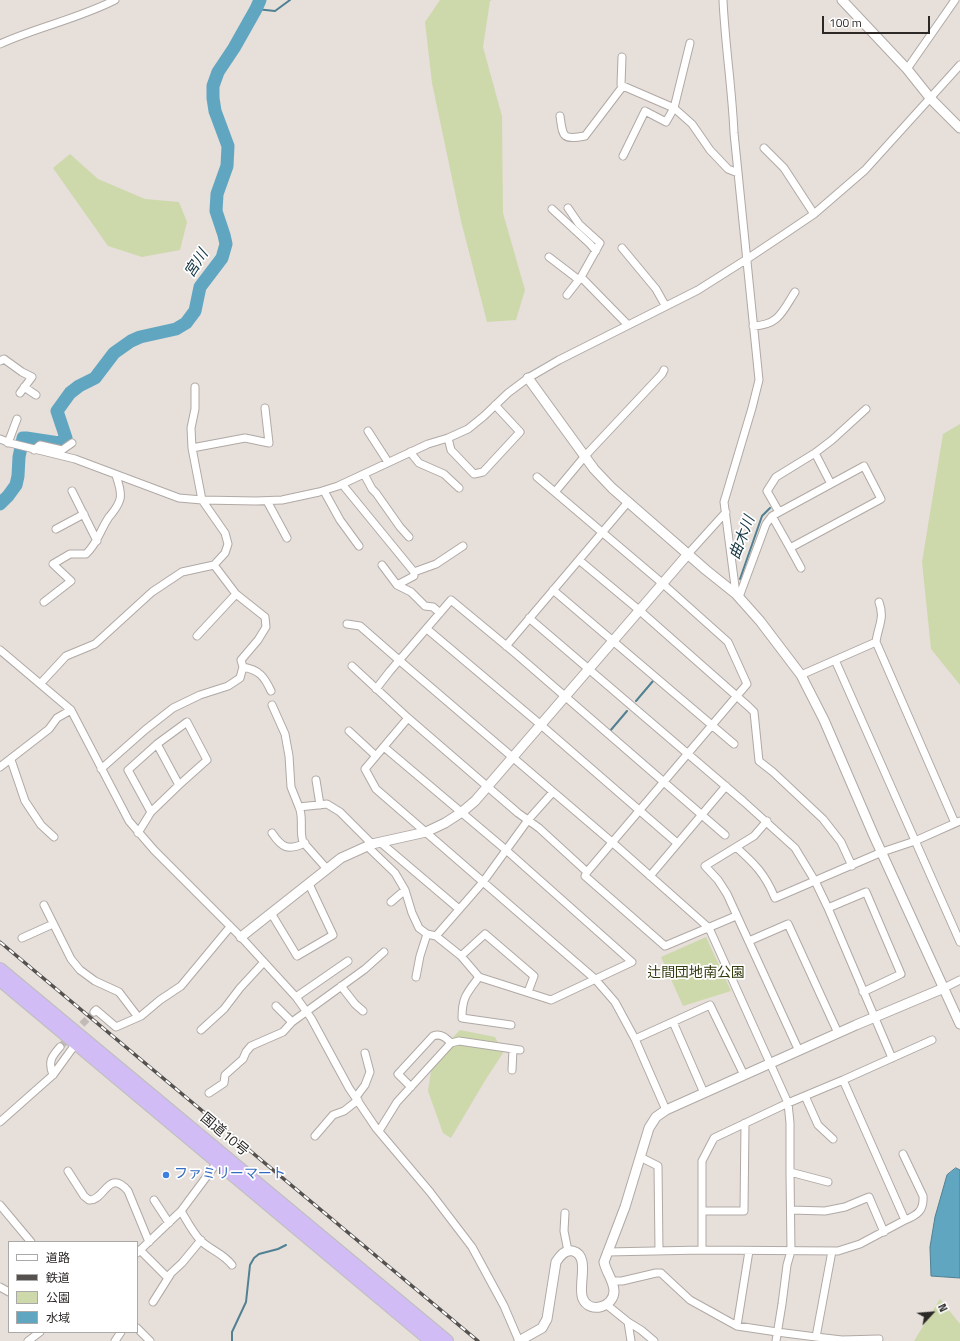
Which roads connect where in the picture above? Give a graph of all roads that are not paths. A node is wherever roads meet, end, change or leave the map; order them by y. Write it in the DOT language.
graph roads {
  1 [pos="115,0"];
  2 [pos="723,0"];
  3 [pos="842,0"];
  4 [pos="955,0"];
  5 [pos="690,43"];
  6 [pos="0,44"];
  7 [pos="622,57"];
  8 [pos="960,65"];
  9 [pos="906,69"];
  10 [pos="623,86"];
  11 [pos="931,99"];
  12 [pos="674,108"];
  13 [pos="560,116"];
  14 [pos="960,128"];
  15 [pos="764,148"];
  16 [pos="623,156"];
  17 [pos="738,173"];
  18 [pos="568,208"];
  19 [pos="552,209"];
  20 [pos="814,214"];
  21 [pos="622,248"];
  22 [pos="596,251"];
  23 [pos="549,257"];
  24 [pos="747,259"];
  25 [pos="580,279"];
  26 [pos="795,292"];
  27 [pos="567,295"];
  28 [pos="665,306"];
  29 [pos="627,324"];
  30 [pos="753,326"];
  31 [pos="0,361"];
  32 [pos="664,370"];
  33 [pos="528,378"];
  34 [pos="195,387"];
  35 [pos="36,395"];
  36 [pos="494,405"];
  37 [pos="265,408"];
  38 [pos="866,409"];
  39 [pos="16,419"];
  40 [pos="368,431"];
  41 [pos="448,438"];
  42 [pos="0,439"];
  43 [pos="9,443"];
  44 [pos="72,443"];
  45 [pos="192,448"];
  46 [pos="30,449"];
  47 [pos="410,452"];
  48 [pos="815,453"];
  49 [pos="585,456"];
  50 [pos="388,462"];
  51 [pos="364,474"];
  52 [pos="116,475"];
  53 [pos="537,477"];
  54 [pos="342,484"];
  55 [pos="831,484"];
  56 [pos="459,488"];
  57 [pos="72,491"];
  58 [pos="324,491"];
  59 [pos="555,492"];
  60 [pos="202,500"];
  61 [pos="267,501"];
  62 [pos="628,502"];
  63 [pos="726,512"];
  64 [pos="778,512"];
  65 [pos="84,514"];
  66 [pos="772,516"];
  67 [pos="56,530"];
  68 [pos="602,532"];
  69 [pos="409,537"];
  70 [pos="287,538"];
  71 [pos="97,541"];
  72 [pos="358,546"];
  73 [pos="463,546"];
  74 [pos="790,548"];
  75 [pos="688,554"];
  76 [pos="579,560"];
  77 [pos="214,565"];
  78 [pos="382,565"];
  79 [pos="801,568"];
  80 [pos="414,572"];
  81 [pos="662,583"];
  82 [pos="398,585"];
  83 [pos="553,590"];
  84 [pos="236,594"];
  85 [pos="738,595"];
  86 [pos="44,602"];
  87 [pos="878,602"];
  88 [pos="639,610"];
  89 [pos="440,613"];
  90 [pos="529,618"];
  91 [pos="347,624"];
  92 [pos="427,629"];
  93 [pos="197,636"];
  94 [pos="614,640"];
  95 [pos="876,642"];
  96 [pos="506,646"];
  97 [pos="0,650"];
  98 [pos="835,660"];
  99 [pos="400,661"];
  100 [pos="352,666"];
  101 [pos="243,667"];
  102 [pos="589,668"];
  103 [pos="801,675"];
  104 [pos="41,684"];
  105 [pos="376,689"];
  106 [pos="271,691"];
  107 [pos="738,696"];
  108 [pos="565,697"];
  109 [pos="272,705"];
  110 [pos="71,710"];
  111 [pos="408,718"];
  112 [pos="541,725"];
  113 [pos="713,726"];
  114 [pos="350,731"];
  115 [pos="157,744"];
  116 [pos="734,744"];
  117 [pos="384,747"];
  118 [pos="688,754"];
  119 [pos="376,756"];
  120 [pos="513,757"];
  121 [pos="11,760"];
  122 [pos="0,768"];
  123 [pos="101,769"];
  124 [pos="316,780"];
  125 [pos="664,783"];
  126 [pos="179,785"];
  127 [pos="726,786"];
  128 [pos="489,787"];
  129 [pos="553,792"];
  130 [pos="320,805"];
  131 [pos="299,807"];
  132 [pos="640,811"];
  133 [pos="151,812"];
  134 [pos="462,812"];
  135 [pos="702,815"];
  136 [pos="528,820"];
  137 [pos="767,821"];
  138 [pos="958,822"];
  139 [pos="426,832"];
  140 [pos="138,833"];
  141 [pos="272,833"];
  142 [pos="725,835"];
  143 [pos="54,837"];
  144 [pos="915,841"];
  145 [pos="305,843"];
  146 [pos="613,843"];
  147 [pos="678,843"];
  148 [pos="373,844"];
  149 [pos="736,847"];
  150 [pos="506,850"];
  151 [pos="882,852"];
  152 [pos="852,866"];
  153 [pos="327,869"];
  154 [pos="587,872"];
  155 [pos="650,876"];
  156 [pos="815,881"];
  157 [pos="483,882"];
  158 [pos="309,884"];
  159 [pos="405,890"];
  160 [pos="391,902"];
  161 [pos="44,905"];
  162 [pos="828,908"];
  163 [pos="460,909"];
  164 [pos="271,913"];
  165 [pos="736,916"];
  166 [pos="53,924"];
  167 [pos="230,927"];
  168 [pos="709,928"];
  169 [pos="427,934"];
  170 [pos="436,936"];
  171 [pos="241,937"];
  172 [pos="22,938"];
  173 [pos="749,941"];
  174 [pos="960,942"];
  175 [pos="384,952"];
  176 [pos="461,956"];
  177 [pos="348,961"];
  178 [pos="264,962"];
  179 [pos="0,969"];
  180 [pos="416,977"];
  181 [pos="479,977"];
  182 [pos="595,979"];
  183 [pos="0,980"];
  184 [pos="960,980"];
  185 [pos="341,986"];
  186 [pos="944,988"];
  187 [pos="528,992"];
  188 [pos="863,992"];
  189 [pos="296,997"];
  190 [pos="276,1006"];
  191 [pos="306,1011"];
  192 [pos="94,1012"];
  193 [pos="362,1012"];
  194 [pos="138,1017"];
  195 [pos="875,1018"];
  196 [pos="292,1022"];
  197 [pos="673,1022"];
  198 [pos="960,1024"];
  199 [pos="511,1025"];
  200 [pos="202,1030"];
  201 [pos="838,1033"];
  202 [pos="635,1039"];
  203 [pos="79,1040"];
  204 [pos="932,1040"];
  205 [pos="451,1043"];
  206 [pos="60,1048"];
  207 [pos="799,1051"];
  208 [pos="365,1053"];
  209 [pos="892,1058"];
  210 [pos="770,1063"];
  211 [pos="512,1070"];
  212 [pos="53,1075"];
  213 [pos="744,1075"];
  214 [pos="843,1080"];
  215 [pos="410,1087"];
  216 [pos="704,1093"];
  217 [pos="209,1094"];
  218 [pos="805,1096"];
  219 [pos="357,1099"];
  220 [pos="788,1103"];
  221 [pos="666,1110"];
  222 [pos="0,1122"];
  223 [pos="745,1123"];
  224 [pos="379,1131"];
  225 [pos="315,1136"];
  226 [pos="833,1139"];
  227 [pos="903,1154"];
  228 [pos="640,1157"];
  229 [pos="221,1158"];
  230 [pos="68,1171"];
  231 [pos="790,1172"];
  232 [pos="828,1182"];
  233 [pos="154,1200"];
  234 [pos="0,1205"];
  235 [pos="791,1210"];
  236 [pos="181,1211"];
  237 [pos="702,1211"];
  238 [pos="565,1212"];
  239 [pos="906,1220"];
  240 [pos="169,1223"];
  241 [pos="884,1232"];
  242 [pos="201,1240"];
  243 [pos="29,1241"];
  244 [pos="150,1242"];
  245 [pos="702,1250"];
  246 [pos="749,1250"];
  247 [pos="568,1251"];
  248 [pos="659,1251"];
  249 [pos="791,1251"];
  250 [pos="832,1251"];
  251 [pos="139,1252"];
  252 [pos="607,1252"];
  253 [pos="232,1265"];
  254 [pos="170,1275"];
  255 [pos="612,1281"];
  256 [pos="154,1302"];
  257 [pos="607,1305"];
  258 [pos="628,1322"];
  259 [pos="737,1326"];
  260 [pos="138,1329"];
  261 [pos="777,1332"];
  262 [pos="39,1333"];
  263 [pos="816,1337"];
  264 [pos="879,1339"];
  265 [pos="28,1341"];
  266 [pos="150,1341"];
  267 [pos="431,1341"];
  268 [pos="447,1341"];
  269 [pos="519,1341"];
  270 [pos="631,1341"];
  271 [pos="654,1341"];
  272 [pos="776,1341"];
  1 -- 6 [label="street"];
  2 -- 17 [label="street"];
  3 -- 9 [label="street"];
  4 -- 9 [label="street"];
  5 -- 12 [label="street"];
  7 -- 10 [label="street"];
  8 -- 11 [label="street"];
  9 -- 11 [label="street"];
  10 -- 12 [label="street"];
  10 -- 13 [label="street"];
  11 -- 14 [label="street"];
  11 -- 20 [label="street"];
  12 -- 16 [label="street"];
  12 -- 17 [label="street"];
  15 -- 20 [label="street"];
  17 -- 24 [label="street"];
  18 -- 22 [label="street"];
  19 -- 22 [label="street"];
  20 -- 24 [label="street"];
  21 -- 28 [label="street"];
  22 -- 25 [label="street"];
  23 -- 25 [label="street"];
  24 -- 28 [label="street"];
  24 -- 30 [label="street"];
  25 -- 27 [label="street"];
  25 -- 29 [label="street"];
  26 -- 30 [label="street"];
  28 -- 29 [label="street"];
  29 -- 33 [label="street"];
  30 -- 63 [label="street"];
  31 -- 35 [label="street"];
  32 -- 49 [label="street"];
  33 -- 36 [label="street"];
  33 -- 49 [label="street"];
  34 -- 45 [label="street"];
  36 -- 41 [label="street"];
  36 -- 41 [label="street"];
  37 -- 45 [label="street"];
  38 -- 48 [label="street"];
  39 -- 43 [label="street"];
  40 -- 50 [label="street"];
  41 -- 47 [label="street"];
  42 -- 43 [label="street"];
  43 -- 46 [label="street"];
  44 -- 46 [label="street"];
  45 -- 60 [label="street"];
  46 -- 52 [label="street"];
  47 -- 50 [label="street"];
  47 -- 56 [label="street"];
  48 -- 55 [label="street"];
  48 -- 64 [label="street"];
  49 -- 59 [label="street"];
  49 -- 62 [label="street"];
  50 -- 51 [label="street"];
  51 -- 54 [label="street"];
  51 -- 69 [label="street"];
  52 -- 60 [label="street"];
  52 -- 71 [label="street"];
  53 -- 59 [label="street"];
  54 -- 58 [label="street"];
  54 -- 80 [label="street"];
  55 -- 64 [label="street"];
  55 -- 74 [label="street"];
  57 -- 65 [label="street"];
  58 -- 61 [label="street"];
  58 -- 72 [label="street"];
  59 -- 68 [label="street"];
  60 -- 61 [label="street"];
  60 -- 77 [label="street"];
  61 -- 70 [label="street"];
  62 -- 68 [label="street"];
  62 -- 75 [label="street"];
  63 -- 75 [label="street"];
  63 -- 85 [label="street"];
  64 -- 66 [label="street"];
  65 -- 67 [label="street"];
  65 -- 71 [label="street"];
  66 -- 74 [label="street"];
  66 -- 85 [label="street"];
  68 -- 76 [label="street"];
  68 -- 81 [label="street"];
  71 -- 86 [label="street"];
  73 -- 80 [label="street"];
  74 -- 79 [label="street"];
  75 -- 81 [label="street"];
  75 -- 85 [label="street"];
  76 -- 83 [label="street"];
  76 -- 88 [label="street"];
  77 -- 84 [label="street"];
  77 -- 104 [label="street"];
  78 -- 82 [label="street"];
  80 -- 82 [label="street"];
  81 -- 88 [label="street"];
  81 -- 107 [label="street"];
  82 -- 89 [label="street"];
  83 -- 90 [label="street"];
  83 -- 94 [label="street"];
  84 -- 93 [label="street"];
  84 -- 101 [label="street"];
  85 -- 103 [label="street"];
  87 -- 95 [label="street"];
  88 -- 94 [label="street"];
  88 -- 107 [label="street"];
  89 -- 92 [label="street"];
  89 -- 96 [label="street"];
  90 -- 96 [label="street"];
  90 -- 102 [label="street"];
  91 -- 99 [label="street"];
  92 -- 99 [label="street"];
  92 -- 112 [label="street"];
  94 -- 102 [label="street"];
  94 -- 113 [label="street"];
  95 -- 98 [label="street"];
  95 -- 138 [label="street"];
  96 -- 108 [label="street"];
  97 -- 104 [label="street"];
  98 -- 103 [label="street"];
  98 -- 144 [label="street"];
  99 -- 105 [label="street"];
  99 -- 120 [label="street"];
  100 -- 105 [label="street"];
  101 -- 106 [label="street"];
  101 -- 123 [label="street"];
  102 -- 108 [label="street"];
  102 -- 118 [label="street"];
  103 -- 151 [label="street"];
  104 -- 110 [label="street"];
  105 -- 111 [label="street"];
  107 -- 113 [label="street"];
  107 -- 152 [label="street"];
  108 -- 112 [label="street"];
  108 -- 125 [label="street"];
  109 -- 131 [label="street"];
  110 -- 121 [label="street"];
  110 -- 123 [label="street"];
  111 -- 117 [label="street"];
  111 -- 128 [label="street"];
  112 -- 120 [label="street"];
  112 -- 132 [label="street"];
  113 -- 116 [label="street"];
  113 -- 118 [label="street"];
  114 -- 119 [label="street"];
  115 -- 126 [label="street"];
  115 -- 126 [label="street"];
  115 -- 133 [label="street"];
  117 -- 119 [label="street"];
  117 -- 134 [label="street"];
  118 -- 125 [label="street"];
  118 -- 127 [label="street"];
  119 -- 139 [label="street"];
  120 -- 128 [label="street"];
  120 -- 129 [label="street"];
  121 -- 122 [label="street"];
  121 -- 143 [label="street"];
  123 -- 140 [label="street"];
  124 -- 130 [label="street"];
  125 -- 132 [label="street"];
  125 -- 135 [label="street"];
  126 -- 133 [label="street"];
  127 -- 135 [label="street"];
  127 -- 137 [label="street"];
  128 -- 134 [label="street"];
  128 -- 136 [label="street"];
  129 -- 136 [label="street"];
  129 -- 146 [label="street"];
  130 -- 131 [label="street"];
  130 -- 148 [label="street"];
  131 -- 145 [label="street"];
  132 -- 146 [label="street"];
  132 -- 147 [label="street"];
  133 -- 140 [label="street"];
  134 -- 139 [label="street"];
  134 -- 150 [label="street"];
  135 -- 142 [label="street"];
  135 -- 147 [label="street"];
  136 -- 150 [label="street"];
  136 -- 154 [label="street"];
  137 -- 149 [label="street"];
  137 -- 156 [label="street"];
  138 -- 144 [label="street"];
  139 -- 148 [label="street"];
  139 -- 157 [label="street"];
  140 -- 167 [label="street"];
  141 -- 145 [label="street"];
  144 -- 151 [label="street"];
  144 -- 174 [label="street"];
  145 -- 153 [label="street"];
  146 -- 154 [label="street"];
  146 -- 155 [label="street"];
  147 -- 155 [label="street"];
  148 -- 153 [label="street"];
  148 -- 159 [label="street"];
  148 -- 163 [label="street"];
  149 -- 156 [label="street"];
  149 -- 165 [label="street"];
  150 -- 157 [label="street"];
  150 -- 182 [label="street"];
  151 -- 152 [label="street"];
  151 -- 186 [label="street"];
  152 -- 156 [label="street"];
  153 -- 158 [label="street"];
  154 -- 168 [label="street"];
  155 -- 168 [label="street"];
  156 -- 162 [label="street"];
  157 -- 163 [label="street"];
  157 -- 182 [label="street"];
  158 -- 164 [label="street"];
  158 -- 164 [label="street"];
  159 -- 160 [label="street"];
  159 -- 169 [label="street"];
  161 -- 166 [label="street"];
  162 -- 188 [label="street"];
  162 -- 188 [label="street"];
  163 -- 170 [label="street"];
  164 -- 171 [label="street"];
  165 -- 168 [label="street"];
  165 -- 173 [label="street"];
  166 -- 172 [label="street"];
  166 -- 194 [label="street"];
  167 -- 171 [label="street"];
  167 -- 194 [label="street"];
  168 -- 210 [label="street"];
  169 -- 170 [label="street"];
  169 -- 180 [label="street"];
  170 -- 176 [label="street"];
  171 -- 178 [label="street"];
  173 -- 201 [label="street"];
  173 -- 207 [label="street"];
  175 -- 185 [label="street"];
  176 -- 181 [label="street"];
  176 -- 187 [label="street"];
  177 -- 189 [label="street"];
  178 -- 189 [label="street"];
  178 -- 200 [label="street"];
  179 -- 203 [label="highway, 国道10号"];
  181 -- 187 [label="street"];
  181 -- 199 [label="street"];
  182 -- 187 [label="street"];
  182 -- 202 [label="street"];
  183 -- 203 [label="highway, 国道10号"];
  184 -- 186 [label="street"];
  185 -- 191 [label="street"];
  185 -- 193 [label="street"];
  186 -- 195 [label="street"];
  186 -- 198 [label="street"];
  188 -- 195 [label="street"];
  189 -- 191 [label="street"];
  190 -- 196 [label="street"];
  191 -- 196 [label="street"];
  191 -- 219 [label="street"];
  192 -- 194 [label="street"];
  195 -- 201 [label="street"];
  195 -- 209 [label="street"];
  196 -- 217 [label="street"];
  197 -- 202 [label="street"];
  197 -- 213 [label="street"];
  197 -- 216 [label="street"];
  201 -- 207 [label="street"];
  202 -- 221 [label="street"];
  203 -- 212 [label="street"];
  203 -- 229 [label="highway, 国道10号"];
  204 -- 209 [label="street"];
  205 -- 211 [label="street"];
  205 -- 215 [label="street"];
  205 -- 215 [label="street"];
  206 -- 212 [label="street"];
  207 -- 210 [label="street"];
  208 -- 219 [label="street"];
  209 -- 214 [label="street"];
  210 -- 213 [label="street"];
  210 -- 220 [label="street"];
  212 -- 222 [label="street"];
  213 -- 216 [label="street"];
  214 -- 218 [label="street"];
  214 -- 239 [label="street"];
  215 -- 224 [label="street"];
  216 -- 221 [label="street"];
  218 -- 220 [label="street"];
  218 -- 226 [label="street"];
  219 -- 224 [label="street"];
  219 -- 225 [label="street"];
  220 -- 223 [label="street"];
  220 -- 231 [label="street"];
  221 -- 228 [label="street"];
  223 -- 237 [label="street"];
  223 -- 237 [label="street"];
  224 -- 269 [label="street"];
  227 -- 239 [label="street"];
  228 -- 248 [label="street"];
  228 -- 252 [label="street"];
  229 -- 236 [label="street"];
  229 -- 267 [label="highway, 国道10号"];
  229 -- 268 [label="highway, 国道10号"];
  230 -- 244 [label="street"];
  231 -- 232 [label="street"];
  231 -- 235 [label="street"];
  233 -- 240 [label="street"];
  234 -- 243 [label="street"];
  235 -- 241 [label="street"];
  235 -- 249 [label="street"];
  236 -- 240 [label="street"];
  236 -- 242 [label="street"];
  237 -- 245 [label="street"];
  238 -- 247 [label="street"];
  239 -- 241 [label="street"];
  240 -- 244 [label="street"];
  241 -- 250 [label="street"];
  242 -- 253 [label="street"];
  242 -- 254 [label="street"];
  244 -- 251 [label="street"];
  245 -- 246 [label="street"];
  245 -- 248 [label="street"];
  246 -- 249 [label="street"];
  246 -- 259 [label="street"];
  247 -- 257 [label="street"];
  247 -- 269 [label="street"];
  248 -- 252 [label="street"];
  249 -- 250 [label="street"];
  249 -- 261 [label="street"];
  250 -- 263 [label="street"];
  251 -- 254 [label="street"];
  252 -- 255 [label="street"];
  254 -- 256 [label="street"];
  255 -- 257 [label="street"];
  255 -- 259 [label="street"];
  257 -- 258 [label="street"];
  258 -- 270 [label="street"];
  258 -- 271 [label="street"];
  259 -- 261 [label="street"];
  260 -- 266 [label="street"];
  261 -- 263 [label="street"];
  261 -- 272 [label="street"];
  262 -- 265 [label="street"];
  263 -- 264 [label="street"];
}
